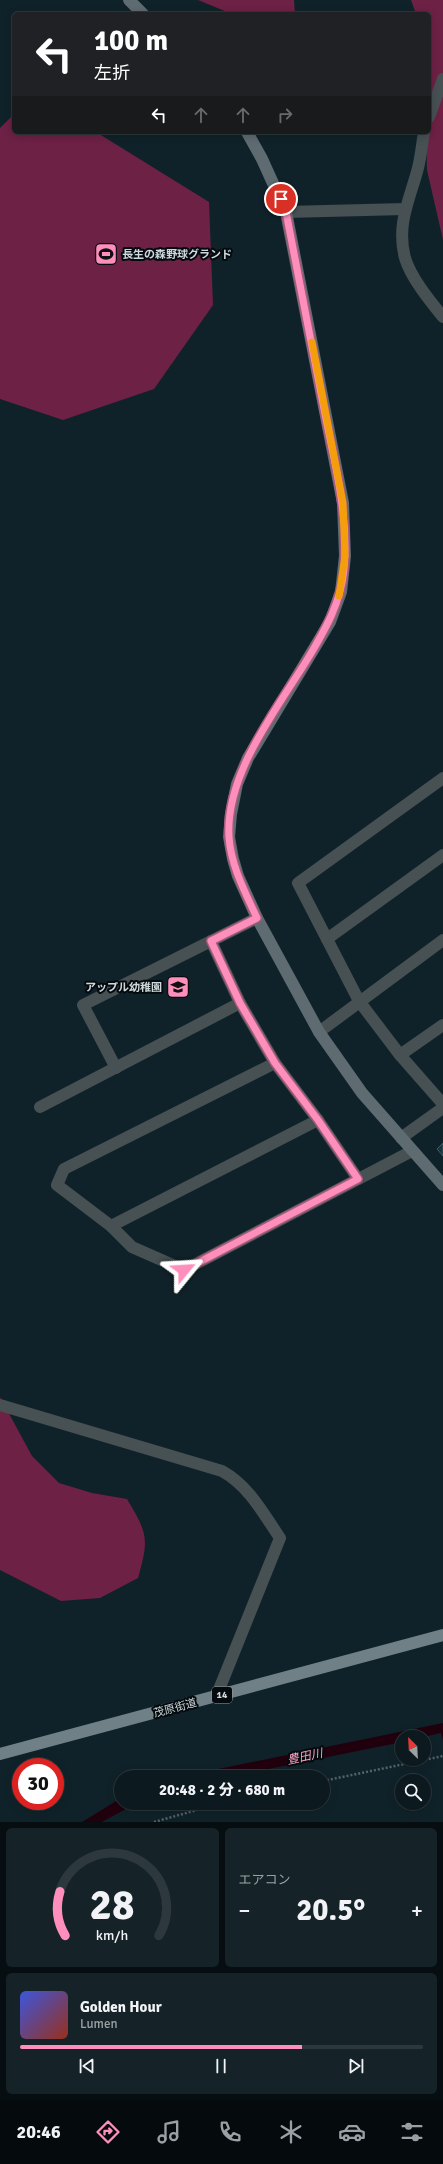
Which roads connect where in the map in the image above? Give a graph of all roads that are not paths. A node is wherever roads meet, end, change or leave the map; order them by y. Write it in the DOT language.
graph roads {
  1 [pos="129,0"];
  2 [pos="141,12"];
  3 [pos="443,79"];
  4 [pos="431,112"];
  5 [pos="248,134"];
  6 [pos="424,134"];
  7 [pos="404,208"];
  8 [pos="286,212"];
  9 [pos="443,317"];
  10 [pos="443,778"];
  11 [pos="443,855"];
  12 [pos="257,918"];
  13 [pos="327,939"];
  14 [pos="443,940"];
  15 [pos="211,941"];
  16 [pos="359,1001"];
  17 [pos="240,1003"];
  18 [pos="443,1025"];
  19 [pos="318,1032"];
  20 [pos="400,1055"];
  21 [pos="275,1063"];
  22 [pos="116,1068"];
  23 [pos="443,1104"];
  24 [pos="40,1107"];
  25 [pos="443,1108"];
  26 [pos="318,1120"];
  27 [pos="401,1138"];
  28 [pos="412,1152"];
  29 [pos="358,1179"];
  30 [pos="443,1185"];
  31 [pos="111,1226"];
  32 [pos="0,1405"];
  33 [pos="443,1635"];
  34 [pos="216,1697"];
  35 [pos="0,1754"];
  1 -- 2 [label="street"];
  3 -- 4 [label="street"];
  5 -- 8 [label="street"];
  6 -- 7 [label="street"];
  7 -- 8 [label="street"];
  7 -- 9 [label="street"];
  8 -- 12 [label="street"];
  10 -- 13 [label="street"];
  11 -- 13 [label="street"];
  12 -- 15 [label="street"];
  12 -- 19 [label="street"];
  13 -- 16 [label="street"];
  14 -- 16 [label="street"];
  15 -- 17 [label="street"];
  15 -- 22 [label="street"];
  16 -- 19 [label="street"];
  16 -- 20 [label="street"];
  17 -- 21 [label="street"];
  17 -- 22 [label="street"];
  18 -- 20 [label="street"];
  19 -- 27 [label="street"];
  20 -- 23 [label="street"];
  21 -- 26 [label="street"];
  21 -- 31 [label="street"];
  22 -- 24 [label="street"];
  25 -- 27 [label="street"];
  26 -- 29 [label="street"];
  26 -- 31 [label="street"];
  27 -- 28 [label="street"];
  28 -- 29 [label="street"];
  28 -- 30 [label="street"];
  29 -- 31 [label="street"];
  32 -- 34 [label="street"];
  33 -- 34 [label="main road, 茂原街道 / 14"];
  34 -- 35 [label="main road, 茂原街道 / 14"];
}
